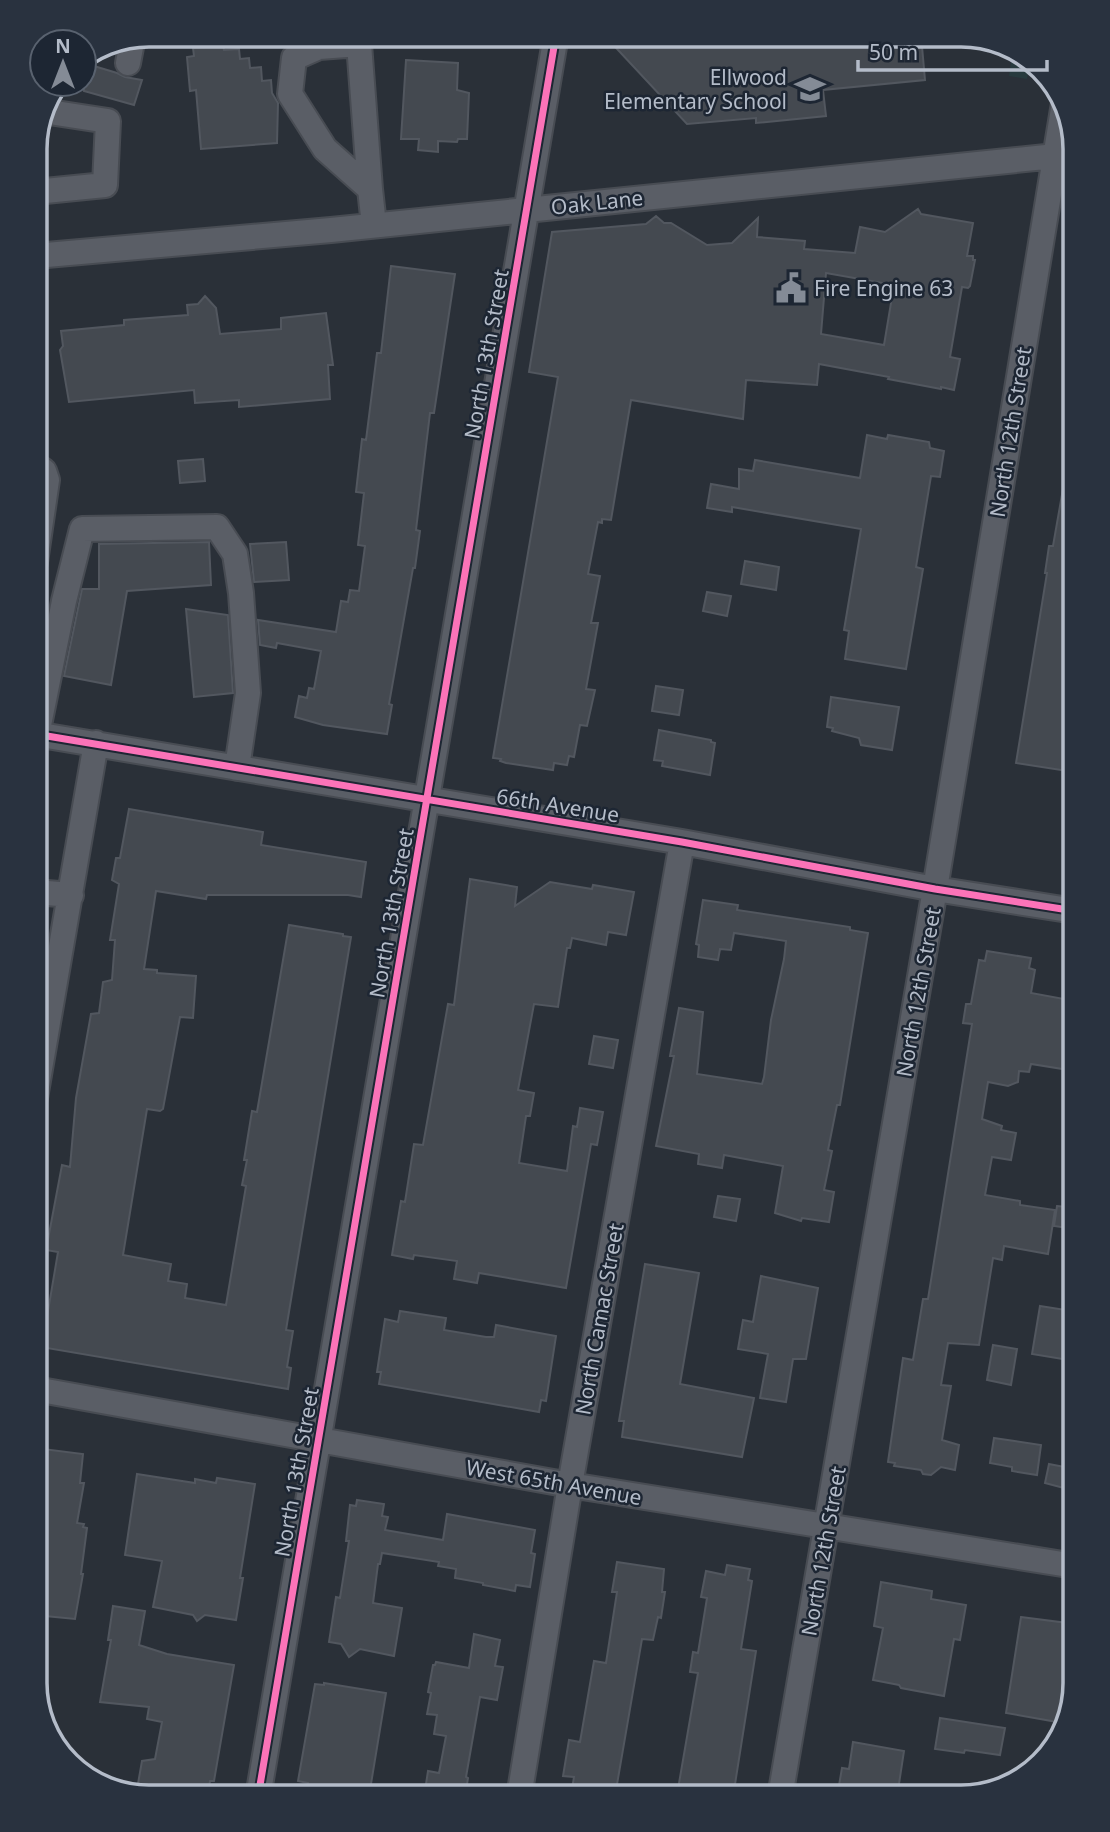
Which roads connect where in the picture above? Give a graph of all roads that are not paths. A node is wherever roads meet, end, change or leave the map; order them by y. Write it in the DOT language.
graph roads {
  1 [pos="319,47"];
  2 [pos="359,47"];
  3 [pos="554,47"];
  4 [pos="55,113"];
  5 [pos="1063,155"];
  6 [pos="1063,166"];
  7 [pos="370,188"];
  8 [pos="47,191"];
  9 [pos="528,209"];
  10 [pos="374,225"];
  11 [pos="47,255"];
  12 [pos="47,682"];
  13 [pos="47,736"];
  14 [pos="96,743"];
  15 [pos="237,768"];
  16 [pos="428,802"];
  17 [pos="682,842"];
  18 [pos="935,889"];
  19 [pos="47,893"];
  20 [pos="71,895"];
  21 [pos="1063,909"];
  22 [pos="47,1030"];
  23 [pos="47,1391"];
  24 [pos="319,1441"];
  25 [pos="570,1485"];
  26 [pos="827,1526"];
  27 [pos="1063,1564"];
  28 [pos="260,1785"];
  29 [pos="521,1785"];
  30 [pos="782,1785"];
  1 -- 7 [label="street"];
  2 -- 7 [label="street"];
  3 -- 9 [label="street, North 13th Street"];
  4 -- 8 [label="street"];
  5 -- 9 [label="street, Oak Lane"];
  6 -- 18 [label="street, North 12th Street"];
  7 -- 10 [label="street"];
  9 -- 10 [label="street, Oak Lane"];
  9 -- 16 [label="street, North 13th Street"];
  10 -- 11 [label="street, Oak Lane"];
  12 -- 15 [label="street"];
  13 -- 14 [label="street, 66th Avenue"];
  14 -- 15 [label="street, 66th Avenue"];
  14 -- 20 [label="street"];
  15 -- 16 [label="street, 66th Avenue"];
  16 -- 17 [label="street, 66th Avenue"];
  16 -- 24 [label="street, North 13th Street"];
  17 -- 18 [label="street, 66th Avenue"];
  17 -- 25 [label="street, North Camac Street"];
  18 -- 21 [label="street, 66th Avenue"];
  18 -- 26 [label="street, North 12th Street"];
  19 -- 20 [label="street"];
  20 -- 22 [label="street"];
  23 -- 24 [label="street, West 65th Avenue"];
  24 -- 25 [label="street, West 65th Avenue"];
  24 -- 28 [label="street, North 13th Street"];
  25 -- 26 [label="street, West 65th Avenue"];
  25 -- 29 [label="street, North Camac Street"];
  26 -- 27 [label="street, West 65th Avenue"];
  26 -- 30 [label="street, North 12th Street"];
}
